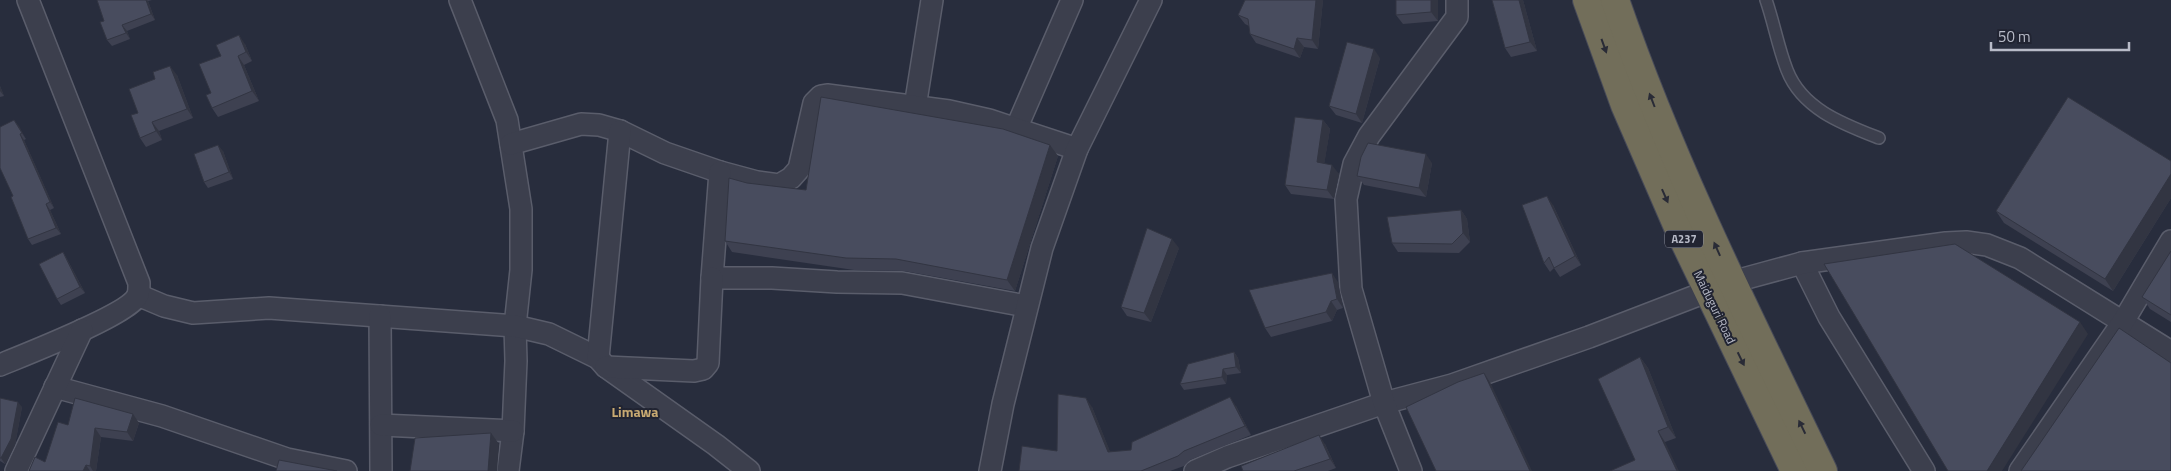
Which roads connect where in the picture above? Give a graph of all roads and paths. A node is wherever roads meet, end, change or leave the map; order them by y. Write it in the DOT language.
graph roads {
  1 [pos="28,0"];
  2 [pos="460,0"];
  3 [pos="932,0"];
  4 [pos="1072,0"];
  5 [pos="1151,0"];
  6 [pos="1457,0"];
  7 [pos="1587,0"];
  8 [pos="1615,0"];
  9 [pos="1769,1"];
  10 [pos="915,107"];
  11 [pos="1016,129"];
  12 [pos="620,131"];
  13 [pos="1879,138"];
  14 [pos="511,144"];
  15 [pos="1077,149"];
  16 [pos="720,172"];
  17 [pos="2171,241"];
  18 [pos="1802,263"];
  19 [pos="712,278"];
  20 [pos="1719,286"];
  21 [pos="138,295"];
  22 [pos="1026,306"];
  23 [pos="380,316"];
  24 [pos="2123,322"];
  25 [pos="515,326"];
  26 [pos="82,330"];
  27 [pos="2171,352"];
  28 [pos="602,362"];
  29 [pos="0,365"];
  30 [pos="55,387"];
  31 [pos="1384,403"];
  32 [pos="381,425"];
  33 [pos="513,431"];
  34 [pos="376,470"];
  35 [pos="746,470"];
  36 [pos="16,471"];
  37 [pos="346,471"];
  38 [pos="508,471"];
  39 [pos="990,471"];
  40 [pos="1195,471"];
  41 [pos="1411,471"];
  42 [pos="1795,471"];
  43 [pos="1823,471"];
  44 [pos="1924,471"];
  45 [pos="2020,471"];
  1 -- 21 [label="street"];
  2 -- 14 [label="street"];
  3 -- 10 [label="street"];
  4 -- 11 [label="street"];
  5 -- 15 [label="street"];
  6 -- 31 [label="street"];
  7 -- 20 [label="highway, Maiduguri Road / A237, one-way"];
  20 -- 8 [label="highway, Maiduguri Road / A237, one-way"];
  9 -- 13 [label="lane"];
  10 -- 11 [label="street"];
  10 -- 16 [label="street"];
  11 -- 15 [label="street"];
  12 -- 14 [label="street"];
  12 -- 16 [label="street"];
  12 -- 28 [label="street"];
  14 -- 25 [label="street"];
  15 -- 22 [label="street"];
  16 -- 19 [label="street"];
  17 -- 24 [label="street"];
  18 -- 20 [label="street"];
  18 -- 24 [label="street"];
  18 -- 44 [label="street"];
  19 -- 22 [label="street"];
  19 -- 28 [label="street"];
  20 -- 31 [label="street"];
  20 -- 42 [label="highway, Maiduguri Road / A237, one-way"];
  43 -- 20 [label="highway, Maiduguri Road / A237, one-way"];
  21 -- 23 [label="street"];
  21 -- 26 [label="street"];
  22 -- 39 [label="street"];
  23 -- 25 [label="street"];
  23 -- 32 [label="street"];
  24 -- 27 [label="street"];
  24 -- 45 [label="street"];
  25 -- 28 [label="street"];
  25 -- 33 [label="street"];
  26 -- 29 [label="street"];
  26 -- 30 [label="street"];
  28 -- 35 [label="street"];
  30 -- 36 [label="street"];
  30 -- 37 [label="street"];
  31 -- 40 [label="street"];
  31 -- 41 [label="street"];
  32 -- 33 [label="street"];
  32 -- 34 [label="street"];
  33 -- 38 [label="street"];
}
